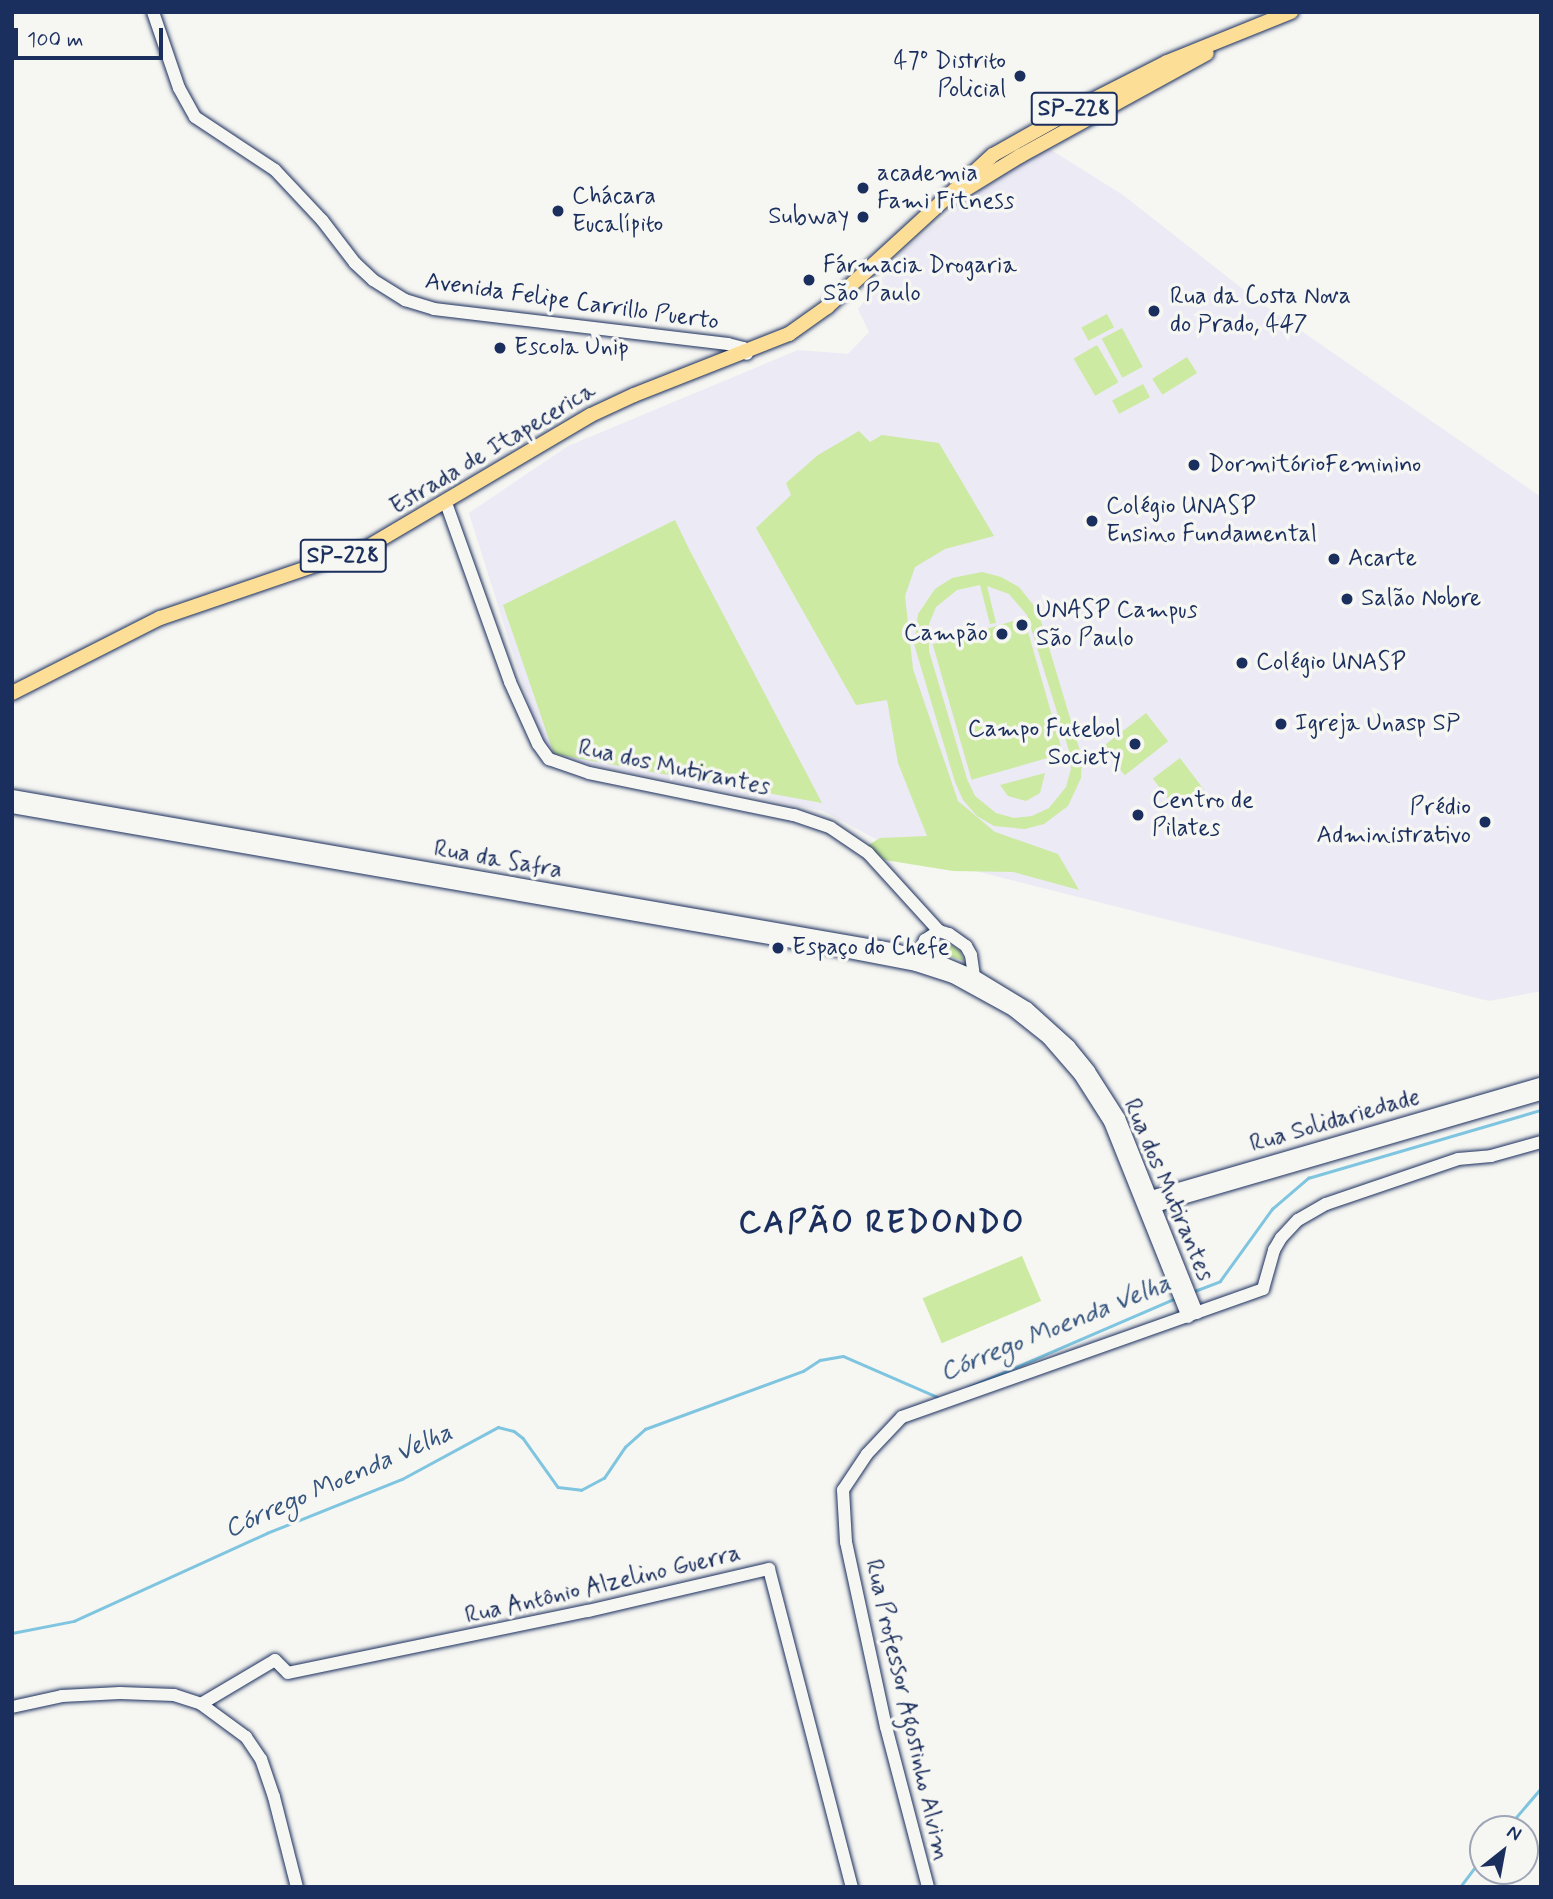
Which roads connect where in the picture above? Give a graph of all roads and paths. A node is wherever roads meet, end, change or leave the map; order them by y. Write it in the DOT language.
graph roads {
  1 [pos="153,12"];
  2 [pos="1291,12"];
  3 [pos="839,296"];
  4 [pos="835,317"];
  5 [pos="747,354"];
  6 [pos="446,503"];
  7 [pos="12,693"];
  8 [pos="12,796"];
  9 [pos="12,807"];
  10 [pos="939,931"];
  11 [pos="917,960"];
  12 [pos="974,976"];
  13 [pos="1541,1084"];
  14 [pos="1541,1094"];
  15 [pos="1541,1142"];
  16 [pos="1148,1203"];
  17 [pos="1191,1312"];
  18 [pos="201,1703"];
  19 [pos="12,1707"];
  20 [pos="298,1887"];
  21 [pos="852,1887"];
  22 [pos="928,1887"];
  1 -- 5 [label="street, Avenida Felipe Carrillo Puerto"];
  2 -- 3 [label="main road, Estrada de Itapecerica / SP-228"];
  3 -- 4 [label="main road"];
  3 -- 5 [label="main road, Estrada de Itapecerica / SP-228"];
  5 -- 6 [label="main road, Estrada de Itapecerica / SP-228"];
  6 -- 7 [label="main road, Estrada de Itapecerica / SP-228"];
  6 -- 10 [label="street, Rua dos Mutirantes"];
  8 -- 11 [label="street, Rua da Safra"];
  9 -- 11 [label="street, Rua da Safra"];
  10 -- 11 [label="street"];
  10 -- 12 [label="street, Rua dos Mutirantes"];
  11 -- 12 [label="street, Rua da Safra"];
  11 -- 16 [label="street, Rua dos Mutirantes"];
  12 -- 16 [label="street, Rua dos Mutirantes"];
  13 -- 16 [label="street, Rua Solidariedade"];
  14 -- 16 [label="street, Rua Solidariedade"];
  15 -- 17 [label="street, Rua Professor Agostinho Alvim"];
  16 -- 17 [label="street, Rua dos Mutirantes"];
  17 -- 22 [label="street, Rua Professor Agostinho Alvim"];
  18 -- 19 [label="street"];
  18 -- 20 [label="street"];
  18 -- 21 [label="street, Rua Antônio Alzelino Guerra"];
}
